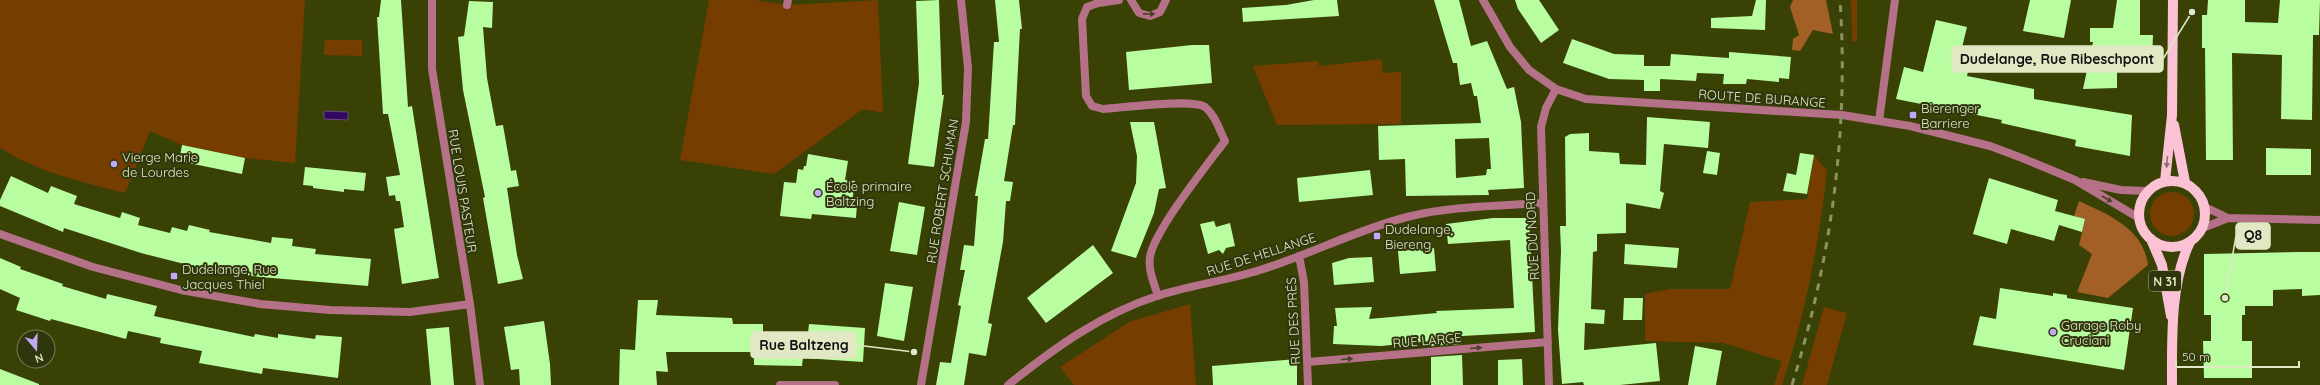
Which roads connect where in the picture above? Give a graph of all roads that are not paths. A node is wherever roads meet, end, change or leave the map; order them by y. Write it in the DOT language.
graph roads {
  1 [pos="432,0"];
  2 [pos="961,0"];
  3 [pos="1118,0"];
  4 [pos="1131,0"];
  5 [pos="1166,0"];
  6 [pos="1483,0"];
  7 [pos="1895,0"];
  8 [pos="2173,0"];
  9 [pos="1556,89"];
  10 [pos="2172,115"];
  11 [pos="1879,121"];
  12 [pos="2075,180"];
  13 [pos="2165,181"];
  14 [pos="2185,182"];
  15 [pos="2147,192"];
  16 [pos="1542,203"];
  17 [pos="2206,207"];
  18 [pos="2139,218"];
  19 [pos="2228,218"];
  20 [pos="2320,220"];
  21 [pos="2203,228"];
  22 [pos="0,234"];
  23 [pos="2151,240"];
  24 [pos="2190,242"];
  25 [pos="1299,256"];
  26 [pos="1158,296"];
  27 [pos="470,304"];
  28 [pos="2172,324"];
  29 [pos="1548,342"];
  30 [pos="1308,362"];
  31 [pos="480,385"];
  32 [pos="780,385"];
  33 [pos="835,385"];
  34 [pos="921,385"];
  35 [pos="1008,385"];
  36 [pos="1308,385"];
  37 [pos="1549,385"];
  38 [pos="2172,385"];
  1 -- 27 [label="street, RUE LOUIS PASTEUR"];
  2 -- 34 [label="street, RUE ROBERT SCHUMAN"];
  3 -- 26 [label="street"];
  4 -- 5 [label="street, one-way"];
  6 -- 9 [label="street, ROUTE DE BURANGE"];
  7 -- 11 [label="street"];
  8 -- 10 [label="main road"];
  9 -- 11 [label="street, ROUTE DE BURANGE"];
  9 -- 16 [label="street, RUE DU NORD"];
  10 -- 13 [label="main road, one-way"];
  10 -- 14 [label="main road"];
  11 -- 12 [label="street, ROUTE DE BURANGE"];
  12 -- 15 [label="street, ROUTE DE BURANGE"];
  12 -- 18 [label="street, ROUTE DE BURANGE, one-way"];
  13 -- 14 [label="main road"];
  13 -- 15 [label="main road"];
  14 -- 17 [label="main road"];
  15 -- 18 [label="main road"];
  16 -- 25 [label="street, RUE DE HELLANGE"];
  16 -- 29 [label="street, RUE DU NORD"];
  17 -- 19 [label="street"];
  17 -- 21 [label="main road"];
  18 -- 23 [label="main road"];
  19 -- 20 [label="street"];
  19 -- 21 [label="street"];
  21 -- 24 [label="main road"];
  22 -- 27 [label="street"];
  23 -- 24 [label="main road"];
  23 -- 28 [label="main road, N 31"];
  24 -- 28 [label="main road, N 31"];
  25 -- 26 [label="street, RUE DE HELLANGE"];
  25 -- 30 [label="street, RUE DES PRÉS"];
  26 -- 35 [label="street, RUE DE HELLANGE"];
  27 -- 31 [label="street, RUE LOUIS PASTEUR"];
  28 -- 38 [label="main road, N 31"];
  30 -- 29 [label="street, RUE LARGE, one-way"];
  29 -- 37 [label="street, RUE DU NORD"];
  30 -- 36 [label="street, RUE DES PRÉS"];
  32 -- 33 [label="street"];
}
